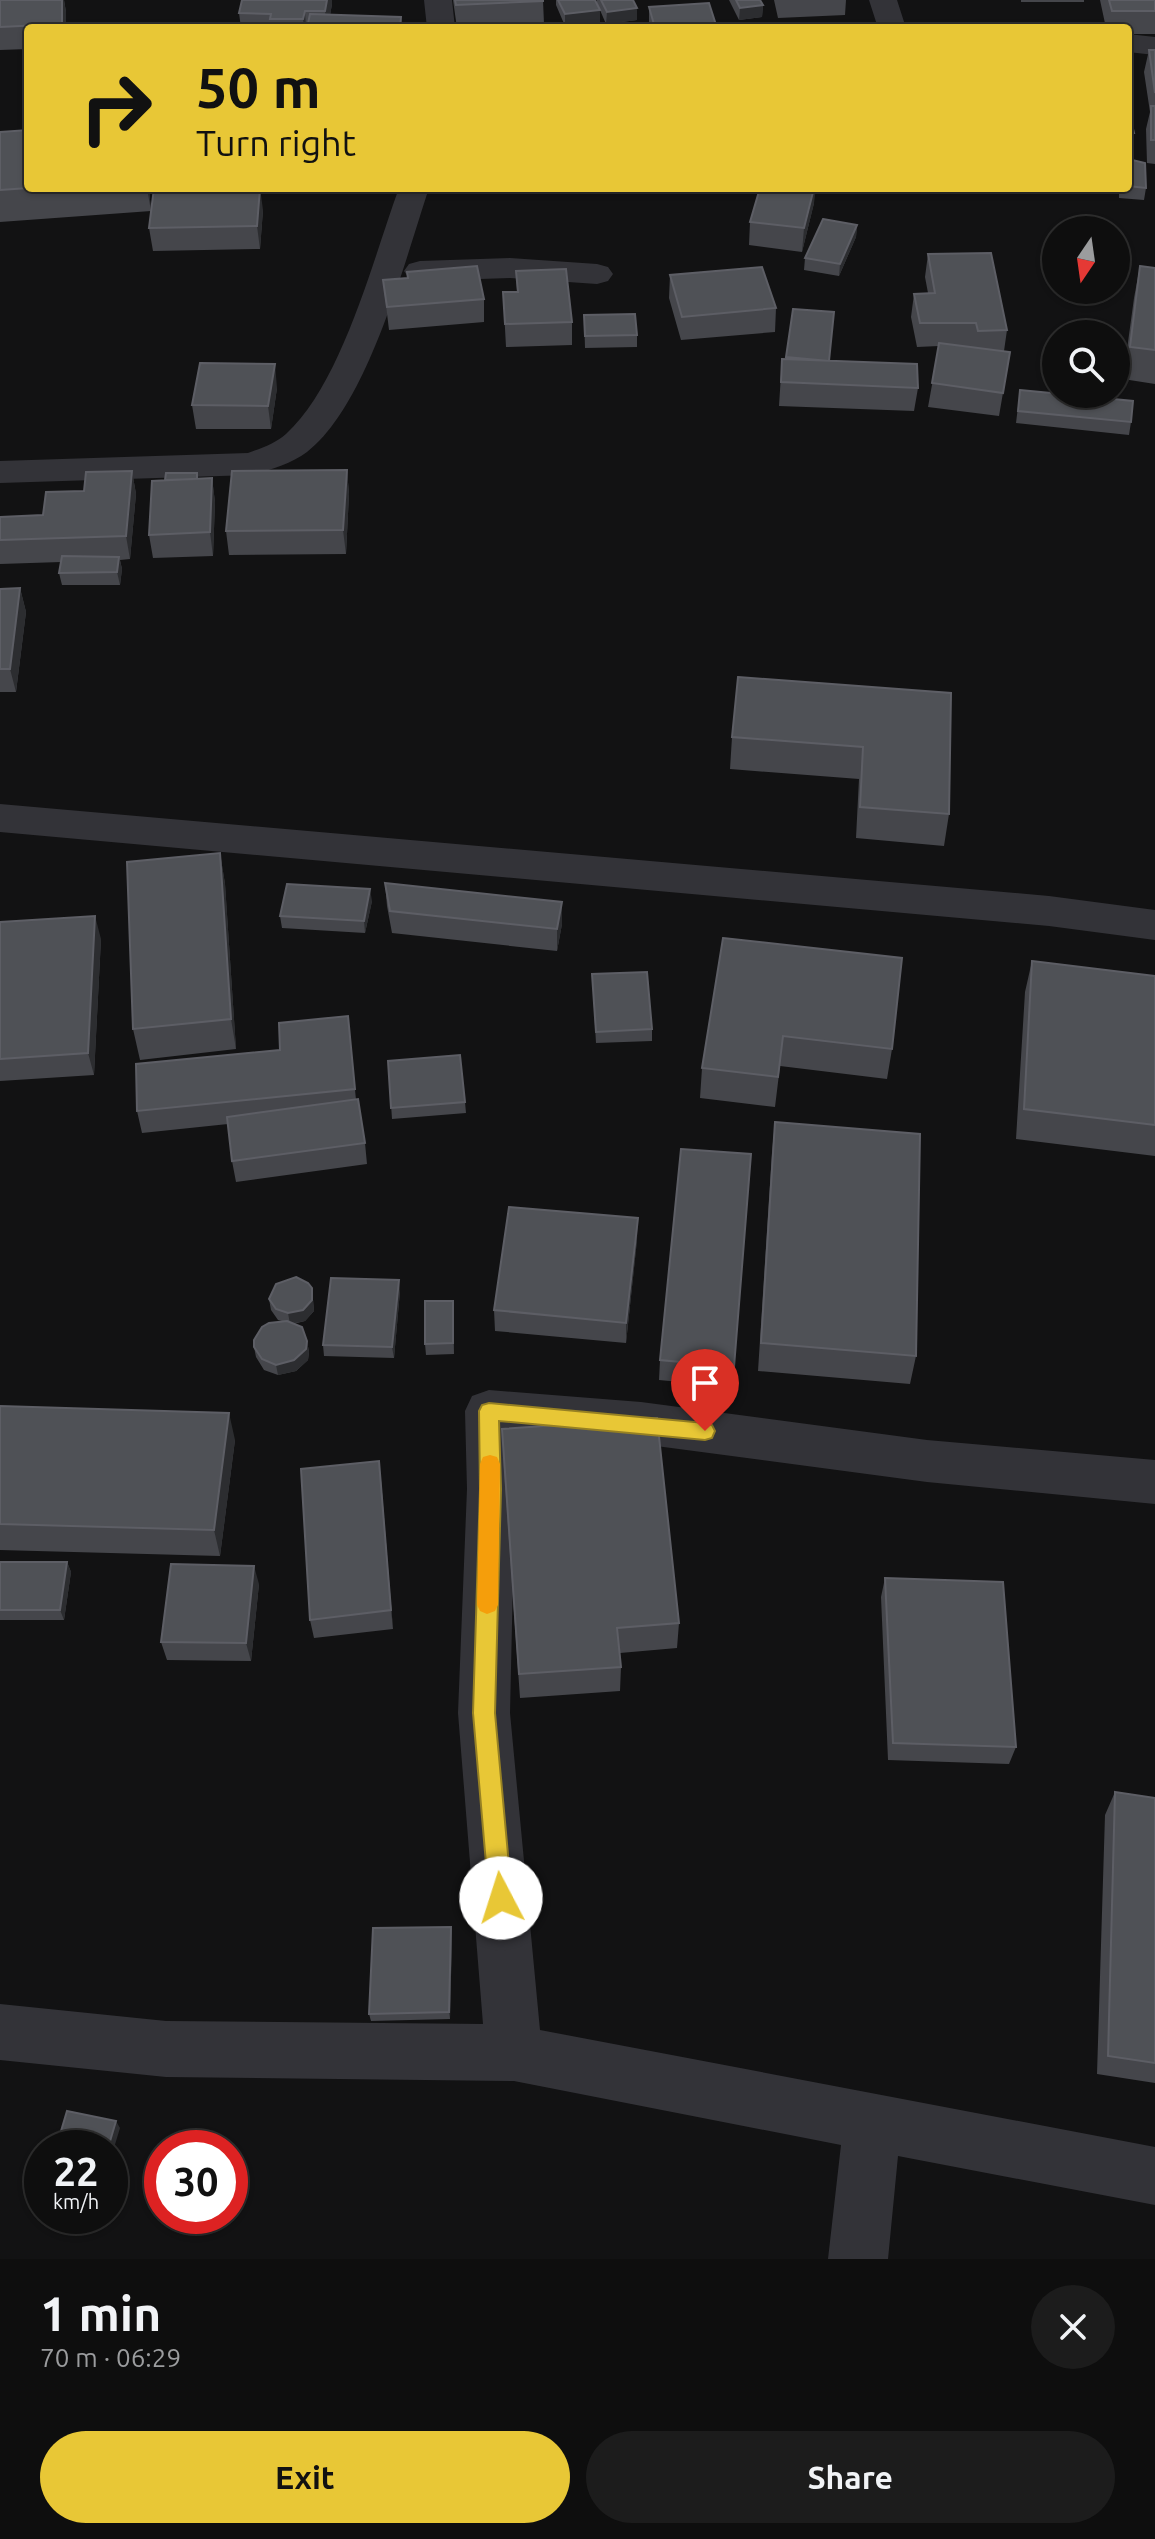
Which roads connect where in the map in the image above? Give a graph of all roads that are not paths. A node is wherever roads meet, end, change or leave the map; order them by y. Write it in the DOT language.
graph roads {
  1 [pos="438,0"];
  2 [pos="883,0"];
  3 [pos="441,24"];
  4 [pos="891,24"];
  5 [pos="1132,43"];
  6 [pos="1155,46"];
  7 [pos="413,192"];
  8 [pos="383,273"];
  9 [pos="597,274"];
  10 [pos="0,472"];
  11 [pos="0,818"];
  12 [pos="1155,925"];
  13 [pos="1155,1482"];
  14 [pos="0,2032"];
  15 [pos="514,2053"];
  16 [pos="873,2121"];
  17 [pos="1155,2176"];
  18 [pos="858,2259"];
  1 -- 3 [label="street"];
  2 -- 4 [label="street"];
  5 -- 6 [label="street"];
  7 -- 8 [label="street"];
  8 -- 9 [label="street"];
  8 -- 10 [label="street"];
  11 -- 12 [label="street"];
  13 -- 15 [label="street"];
  14 -- 15 [label="street"];
  15 -- 16 [label="street"];
  16 -- 17 [label="street"];
  16 -- 18 [label="street"];
}
